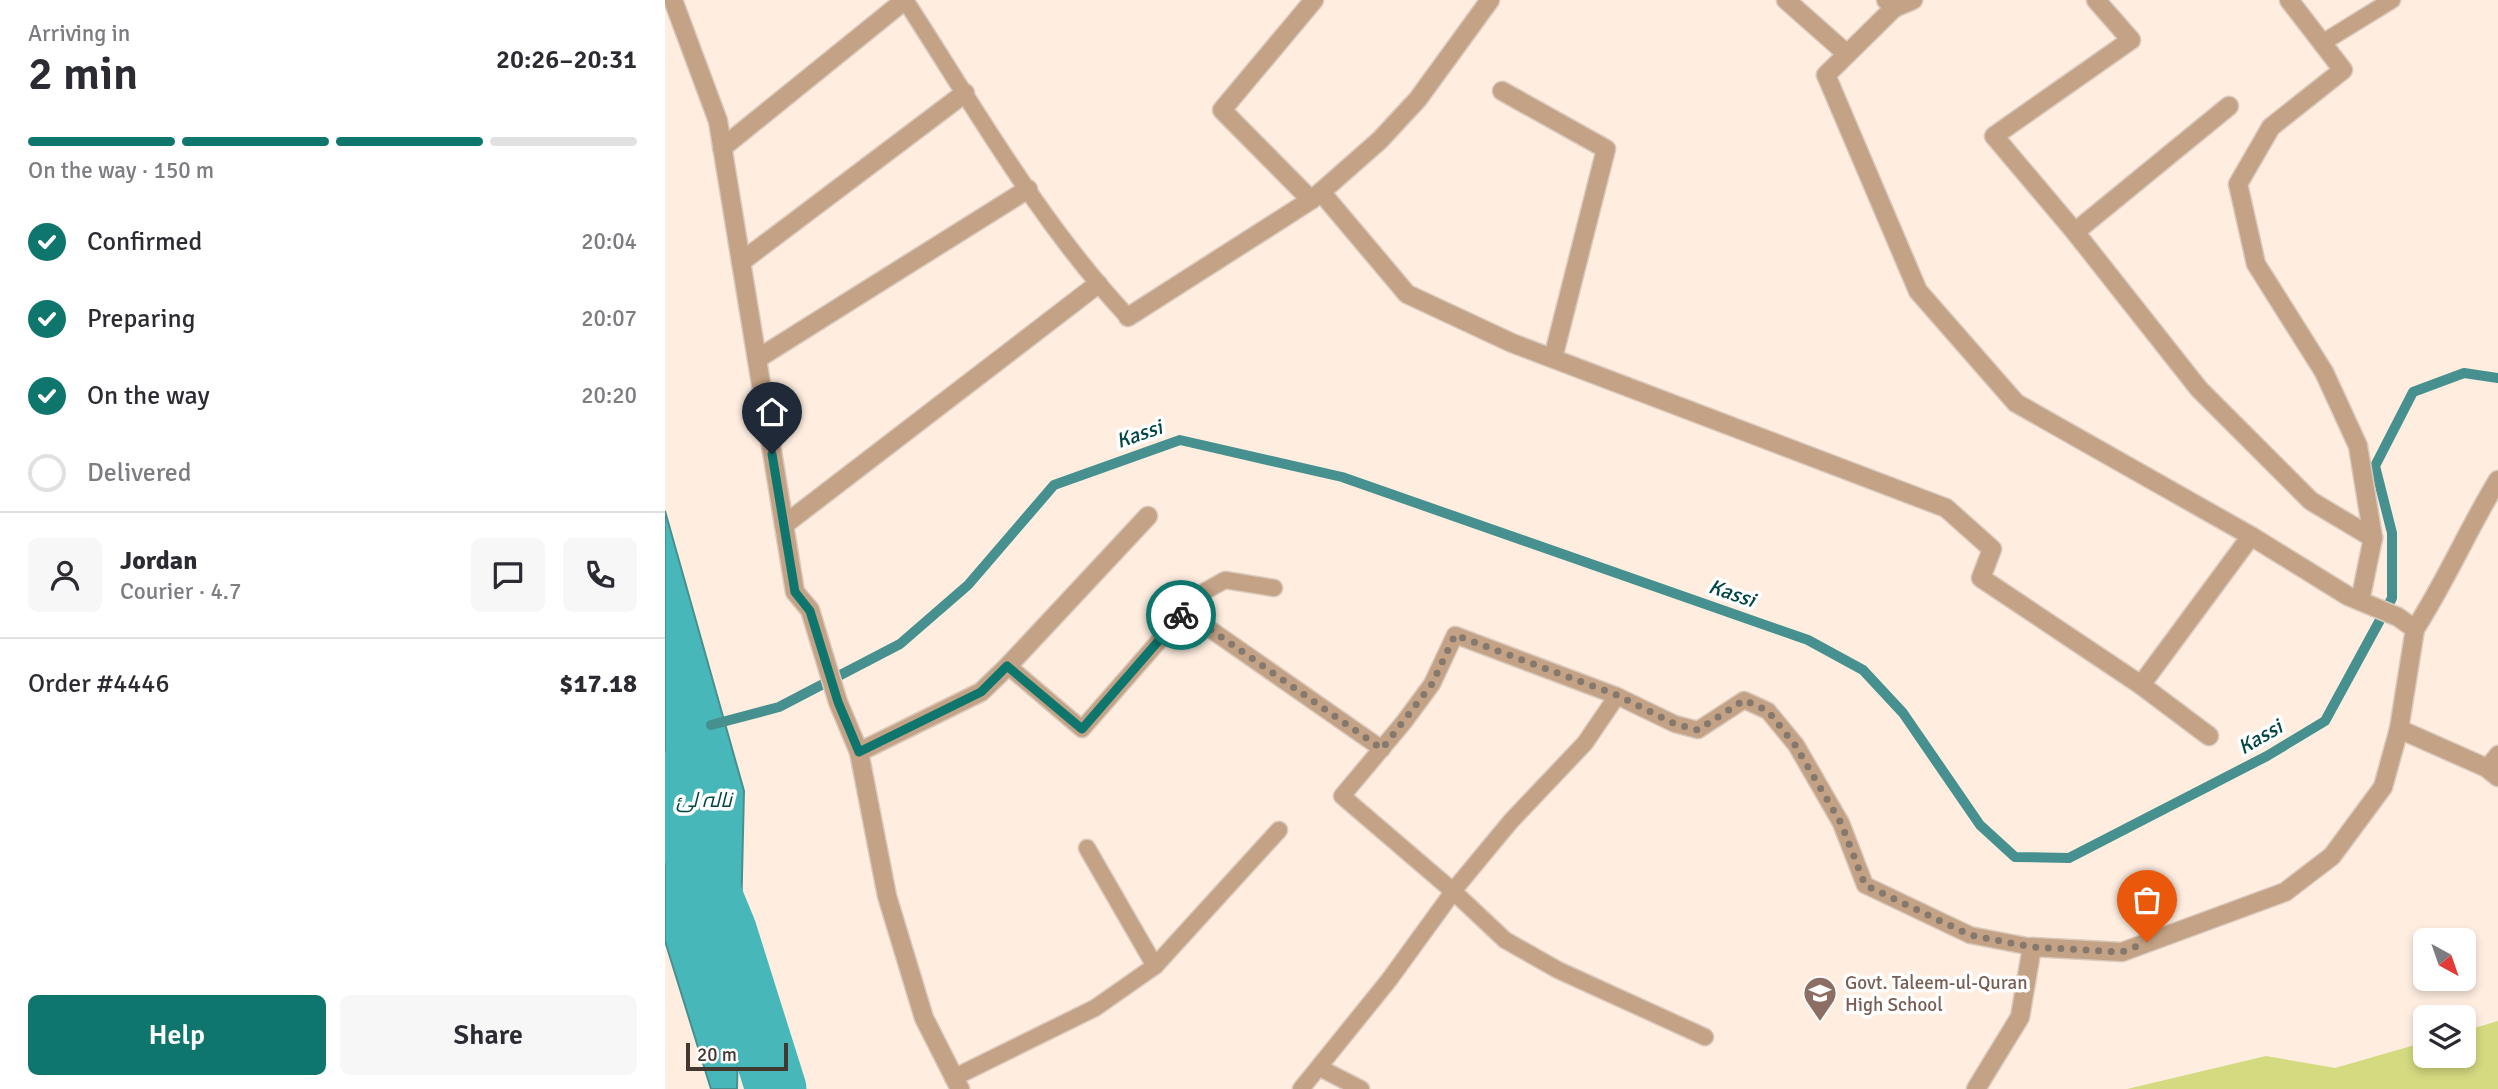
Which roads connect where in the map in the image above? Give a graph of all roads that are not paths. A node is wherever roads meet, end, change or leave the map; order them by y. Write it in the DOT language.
graph roads {
  1 [pos="673,0"];
  2 [pos="905,0"];
  3 [pos="1314,0"];
  4 [pos="1490,0"];
  5 [pos="1786,0"];
  6 [pos="1913,0"];
  7 [pos="2096,0"];
  8 [pos="2289,0"];
  9 [pos="2392,0"];
  10 [pos="1890,4"];
  11 [pos="2322,43"];
  12 [pos="1847,54"];
  13 [pos="1502,91"];
  14 [pos="965,93"];
  15 [pos="2229,106"];
  16 [pos="722,148"];
  17 [pos="1028,189"];
  18 [pos="1316,196"];
  19 [pos="2075,232"];
  20 [pos="741,262"];
  21 [pos="1098,285"];
  22 [pos="1128,317"];
  23 [pos="1553,358"];
  24 [pos="757,359"];
  25 [pos="2498,480"];
  26 [pos="1147,516"];
  27 [pos="784,525"];
  28 [pos="2251,536"];
  29 [pos="2373,538"];
  30 [pos="1274,588"];
  31 [pos="2360,601"];
  32 [pos="1184,611"];
  33 [pos="2415,629"];
  34 [pos="1007,666"];
  35 [pos="2141,685"];
  36 [pos="1617,695"];
  37 [pos="2399,729"];
  38 [pos="2209,736"];
  39 [pos="1382,749"];
  40 [pos="859,752"];
  41 [pos="2494,766"];
  42 [pos="1279,830"];
  43 [pos="1087,848"];
  44 [pos="1454,892"];
  45 [pos="2032,947"];
  46 [pos="1155,966"];
  47 [pos="1705,1037"];
  48 [pos="1321,1068"];
  49 [pos="956,1084"];
  50 [pos="1301,1089"];
  51 [pos="1361,1089"];
  52 [pos="1976,1089"];
  1 -- 16 [label="street"];
  2 -- 14 [label="lane"];
  2 -- 16 [label="street"];
  3 -- 18 [label="street"];
  4 -- 18 [label="street"];
  5 -- 12 [label="street"];
  6 -- 10 [label="street"];
  7 -- 19 [label="street"];
  8 -- 11 [label="street"];
  9 -- 11 [label="lane"];
  10 -- 12 [label="street"];
  11 -- 29 [label="street"];
  12 -- 28 [label="street"];
  13 -- 23 [label="street"];
  14 -- 17 [label="lane"];
  14 -- 20 [label="street"];
  15 -- 19 [label="street"];
  16 -- 20 [label="street"];
  17 -- 21 [label="lane"];
  17 -- 24 [label="street"];
  18 -- 22 [label="street"];
  18 -- 23 [label="street"];
  19 -- 29 [label="street"];
  20 -- 24 [label="street"];
  21 -- 22 [label="lane"];
  21 -- 27 [label="street"];
  23 -- 35 [label="street"];
  24 -- 27 [label="street"];
  25 -- 33 [label="street"];
  26 -- 34 [label="street"];
  27 -- 40 [label="street"];
  28 -- 31 [label="street"];
  28 -- 35 [label="street"];
  29 -- 31 [label="street"];
  30 -- 32 [label="lane"];
  31 -- 33 [label="street"];
  32 -- 34 [label="lane"];
  32 -- 39 [label="lane"];
  33 -- 37 [label="street"];
  34 -- 40 [label="street"];
  35 -- 38 [label="street"];
  36 -- 39 [label="lane"];
  36 -- 44 [label="lane"];
  36 -- 45 [label="lane"];
  37 -- 41 [label="street"];
  37 -- 45 [label="street"];
  39 -- 44 [label="lane"];
  40 -- 49 [label="street"];
  42 -- 46 [label="lane"];
  43 -- 46 [label="lane"];
  44 -- 47 [label="lane"];
  44 -- 48 [label="lane"];
  45 -- 52 [label="street"];
  46 -- 49 [label="lane"];
  48 -- 50 [label="lane"];
  48 -- 51 [label="lane"];
}
